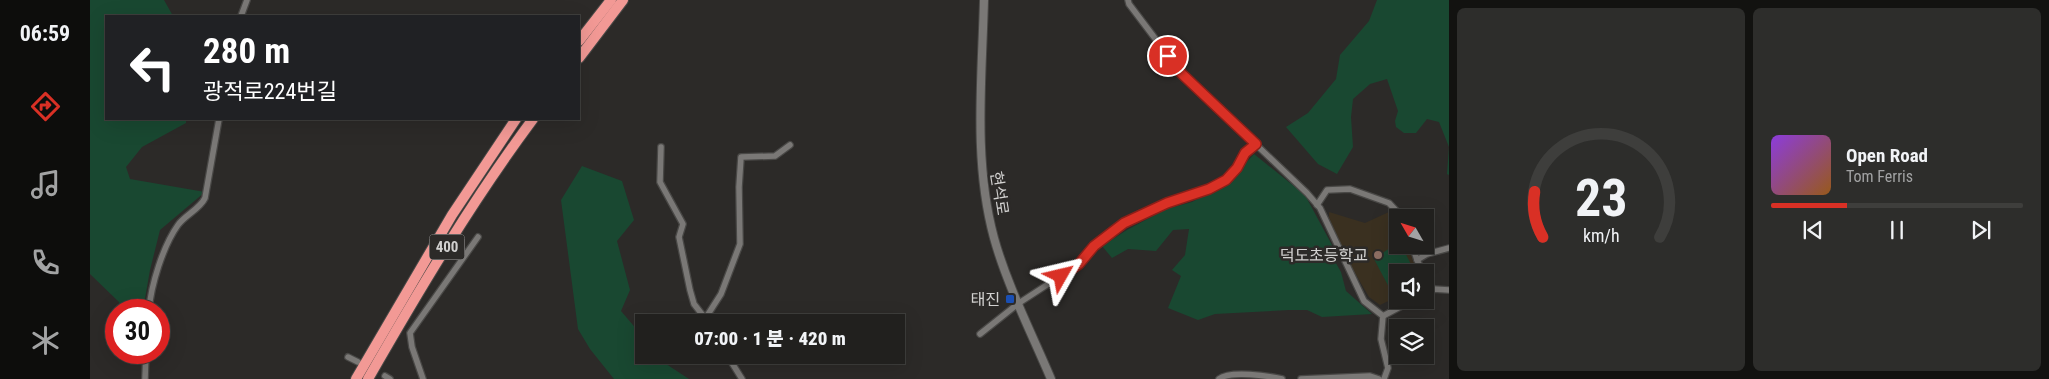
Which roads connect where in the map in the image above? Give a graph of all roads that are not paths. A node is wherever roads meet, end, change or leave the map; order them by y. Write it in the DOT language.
graph roads {
  1 [pos="247,0"];
  2 [pos="611,0"];
  3 [pos="623,0"];
  4 [pos="984,0"];
  5 [pos="1128,0"];
  6 [pos="241,15"];
  7 [pos="580,40"];
  8 [pos="580,57"];
  9 [pos="219,120"];
  10 [pos="515,120"];
  11 [pos="532,120"];
  12 [pos="1256,144"];
  13 [pos="790,145"];
  14 [pos="661,147"];
  15 [pos="1316,205"];
  16 [pos="1395,209"];
  17 [pos="478,237"];
  18 [pos="1449,248"];
  19 [pos="1415,254"];
  20 [pos="1417,260"];
  21 [pos="1419,264"];
  22 [pos="1434,289"];
  23 [pos="1449,290"];
  24 [pos="151,299"];
  25 [pos="1019,303"];
  26 [pos="1396,309"];
  27 [pos="701,314"];
  28 [pos="710,314"];
  29 [pos="1383,316"];
  30 [pos="980,334"];
  31 [pos="348,357"];
  32 [pos="358,362"];
  33 [pos="146,364"];
  34 [pos="733,364"];
  35 [pos="145,379"];
  36 [pos="356,379"];
  37 [pos="368,379"];
  38 [pos="423,379"];
  39 [pos="742,379"];
  40 [pos="1050,379"];
  41 [pos="1219,379"];
  42 [pos="1282,379"];
  43 [pos="1301,379"];
  44 [pos="1379,379"];
  45 [pos="1384,379"];
  1 -- 6 [label="street"];
  2 -- 7 [label="highway"];
  3 -- 8 [label="highway"];
  4 -- 25 [label="street, 현석로"];
  5 -- 12 [label="street"];
  9 -- 24 [label="street"];
  10 -- 36 [label="highway, 400"];
  11 -- 37 [label="highway, 400"];
  12 -- 15 [label="street"];
  12 -- 25 [label="street"];
  13 -- 28 [label="street"];
  14 -- 27 [label="street"];
  15 -- 16 [label="street"];
  15 -- 29 [label="street"];
  17 -- 38 [label="street"];
  18 -- 20 [label="street"];
  19 -- 20 [label="street"];
  20 -- 21 [label="street"];
  22 -- 23 [label="street"];
  25 -- 30 [label="street"];
  25 -- 40 [label="street, 현석로"];
  26 -- 29 [label="street"];
  29 -- 45 [label="street"];
  31 -- 32 [label="street"];
  33 -- 35 [label="street"];
  34 -- 39 [label="street"];
  41 -- 42 [label="street"];
  43 -- 44 [label="street"];
}
